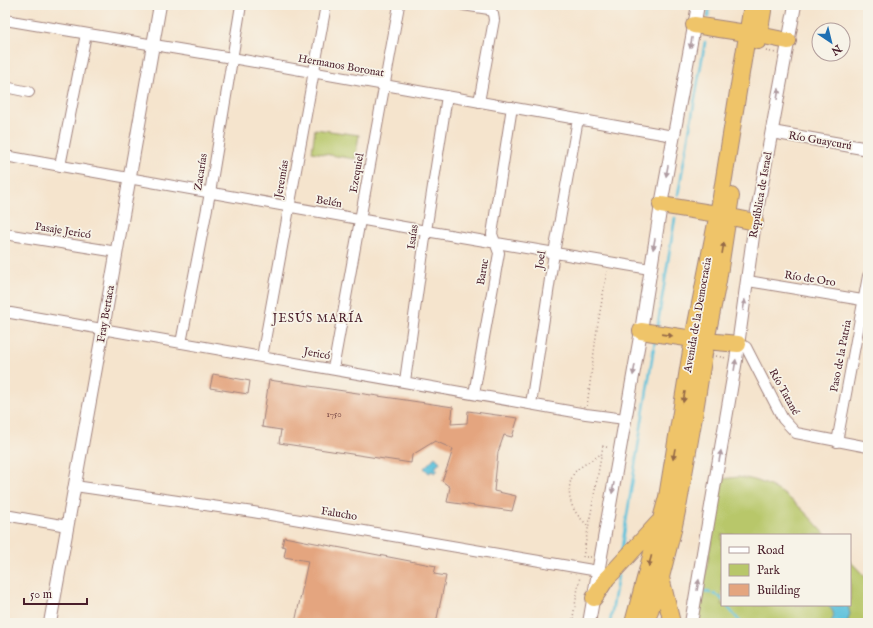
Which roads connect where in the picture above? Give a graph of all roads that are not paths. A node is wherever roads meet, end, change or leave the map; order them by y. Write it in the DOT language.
graph roads {
  1 [pos="160,5"];
  2 [pos="241,5"];
  3 [pos="326,5"];
  4 [pos="399,5"];
  5 [pos="463,5"];
  6 [pos="698,5"];
  7 [pos="752,5"];
  8 [pos="764,5"];
  9 [pos="794,5"];
  10 [pos="5,20"];
  11 [pos="694,25"];
  12 [pos="86,34"];
  13 [pos="753,35"];
  14 [pos="788,41"];
  15 [pos="153,45"];
  16 [pos="232,58"];
  17 [pos="313,73"];
  18 [pos="385,85"];
  19 [pos="5,87"];
  20 [pos="29,92"];
  21 [pos="447,96"];
  22 [pos="479,102"];
  23 [pos="512,108"];
  24 [pos="578,120"];
  25 [pos="772,132"];
  26 [pos="673,136"];
  27 [pos="868,149"];
  28 [pos="5,156"];
  29 [pos="60,166"];
  30 [pos="130,178"];
  31 [pos="210,193"];
  32 [pos="661,206"];
  33 [pos="289,207"];
  34 [pos="723,215"];
  35 [pos="360,219"];
  36 [pos="755,222"];
  37 [pos="426,231"];
  38 [pos="5,234"];
  39 [pos="495,243"];
  40 [pos="117,252"];
  41 [pos="554,253"];
  42 [pos="650,270"];
  43 [pos="868,276"];
  44 [pos="748,281"];
  45 [pos="866,301"];
  46 [pos="5,312"];
  47 [pos="103,329"];
  48 [pos="641,331"];
  49 [pos="699,340"];
  50 [pos="181,343"];
  51 [pos="738,344"];
  52 [pos="262,357"];
  53 [pos="334,369"];
  54 [pos="405,381"];
  55 [pos="474,394"];
  56 [pos="531,404"];
  57 [pos="625,419"];
  58 [pos="837,442"];
  59 [pos="868,447"];
  60 [pos="75,486"];
  61 [pos="5,515"];
  62 [pos="661,520"];
  63 [pos="67,526"];
  64 [pos="599,565"];
  65 [pos="661,577"];
  66 [pos="594,598"];
  67 [pos="50,623"];
  68 [pos="589,623"];
  69 [pos="633,623"];
  70 [pos="646,623"];
  71 [pos="672,623"];
  72 [pos="692,623"];
  1 -- 15 [label="street, Fray Bertaca"];
  2 -- 16 [label="street, Zacarías"];
  3 -- 17 [label="street, Jeremías"];
  4 -- 18 [label="street, Ezequiel"];
  5 -- 22 [label="street"];
  6 -- 11 [label="street"];
  7 -- 13 [label="highway, Avenida de la Democracia"];
  8 -- 13 [label="highway, Avenida de la Democracia"];
  9 -- 14 [label="street, República de Israel"];
  10 -- 12 [label="street, Hermanos Boronat"];
  11 -- 13 [label="highway"];
  11 -- 26 [label="street, one-way"];
  12 -- 15 [label="street, Hermanos Boronat"];
  12 -- 29 [label="street"];
  13 -- 14 [label="highway"];
  13 -- 34 [label="highway, Avenida de la Democracia"];
  25 -- 14 [label="street, República de Israel, one-way"];
  15 -- 16 [label="street, Hermanos Boronat"];
  15 -- 30 [label="street, Fray Bertaca"];
  16 -- 17 [label="street, Hermanos Boronat"];
  16 -- 31 [label="street, Zacarías"];
  17 -- 18 [label="street, Hermanos Boronat"];
  17 -- 33 [label="street, Jeremías"];
  18 -- 21 [label="street, Hermanos Boronat"];
  18 -- 35 [label="street, Ezequiel"];
  19 -- 20 [label="street"];
  21 -- 22 [label="street, Hermanos Boronat"];
  21 -- 37 [label="street, Isaías"];
  22 -- 23 [label="street, Hermanos Boronat"];
  23 -- 24 [label="street, Hermanos Boronat"];
  23 -- 39 [label="street, Baruc"];
  24 -- 26 [label="street, Hermanos Boronat"];
  24 -- 41 [label="street, Joel"];
  25 -- 27 [label="street, Río Guaycurú"];
  25 -- 36 [label="street, República de Israel"];
  26 -- 32 [label="street, one-way"];
  28 -- 29 [label="street, Belén"];
  29 -- 30 [label="street, Belén"];
  30 -- 31 [label="street, Belén"];
  30 -- 40 [label="street, Fray Bertaca"];
  31 -- 33 [label="street, Belén"];
  31 -- 50 [label="street, Zacarías"];
  32 -- 34 [label="highway"];
  32 -- 42 [label="street, one-way"];
  33 -- 35 [label="street, Belén"];
  33 -- 52 [label="street, Jeremías"];
  34 -- 36 [label="highway"];
  34 -- 49 [label="highway, Avenida de la Democracia"];
  35 -- 37 [label="street, Belén"];
  35 -- 53 [label="street, Ezequiel"];
  36 -- 44 [label="street, República de Israel"];
  37 -- 39 [label="street, Belén"];
  37 -- 54 [label="street, Isaías"];
  38 -- 40 [label="street, Pasaje Jericó"];
  39 -- 41 [label="street, Belén"];
  39 -- 55 [label="street, Baruc"];
  40 -- 47 [label="street, Fray Bertaca"];
  41 -- 42 [label="street, Belén"];
  41 -- 56 [label="street, Joel"];
  42 -- 48 [label="street"];
  43 -- 45 [label="street, Paso de la Patria"];
  44 -- 45 [label="street, Río de Oro"];
  51 -- 44 [label="street, República de Israel, one-way"];
  45 -- 58 [label="street, Paso de la Patria"];
  46 -- 47 [label="street, Jericó"];
  47 -- 50 [label="street, Jericó"];
  47 -- 60 [label="street, Fray Bertaca"];
  48 -- 49 [label="highway, one-way"];
  48 -- 57 [label="street, one-way"];
  49 -- 51 [label="highway"];
  49 -- 62 [label="highway, Avenida de la Democracia, one-way"];
  49 -- 65 [label="highway, Avenida de la Democracia"];
  50 -- 52 [label="street, Jericó"];
  51 -- 58 [label="street, Río Tatané"];
  72 -- 51 [label="street, República de Israel, one-way"];
  52 -- 53 [label="street, Jericó"];
  53 -- 54 [label="street, Jericó"];
  54 -- 55 [label="street, Jericó"];
  55 -- 56 [label="street, Jericó"];
  56 -- 57 [label="street, Jericó"];
  57 -- 64 [label="street, one-way"];
  58 -- 59 [label="street, Río Tatané"];
  60 -- 63 [label="street, Fray Bertaca"];
  60 -- 64 [label="street, Falucho"];
  61 -- 63 [label="street"];
  62 -- 66 [label="highway"];
  62 -- 69 [label="highway, Avenida de la Democracia, one-way"];
  63 -- 67 [label="street, Fray Bertaca"];
  64 -- 66 [label="street"];
  65 -- 70 [label="highway, Avenida de la Democracia"];
  65 -- 71 [label="highway"];
  66 -- 68 [label="street"];
}
